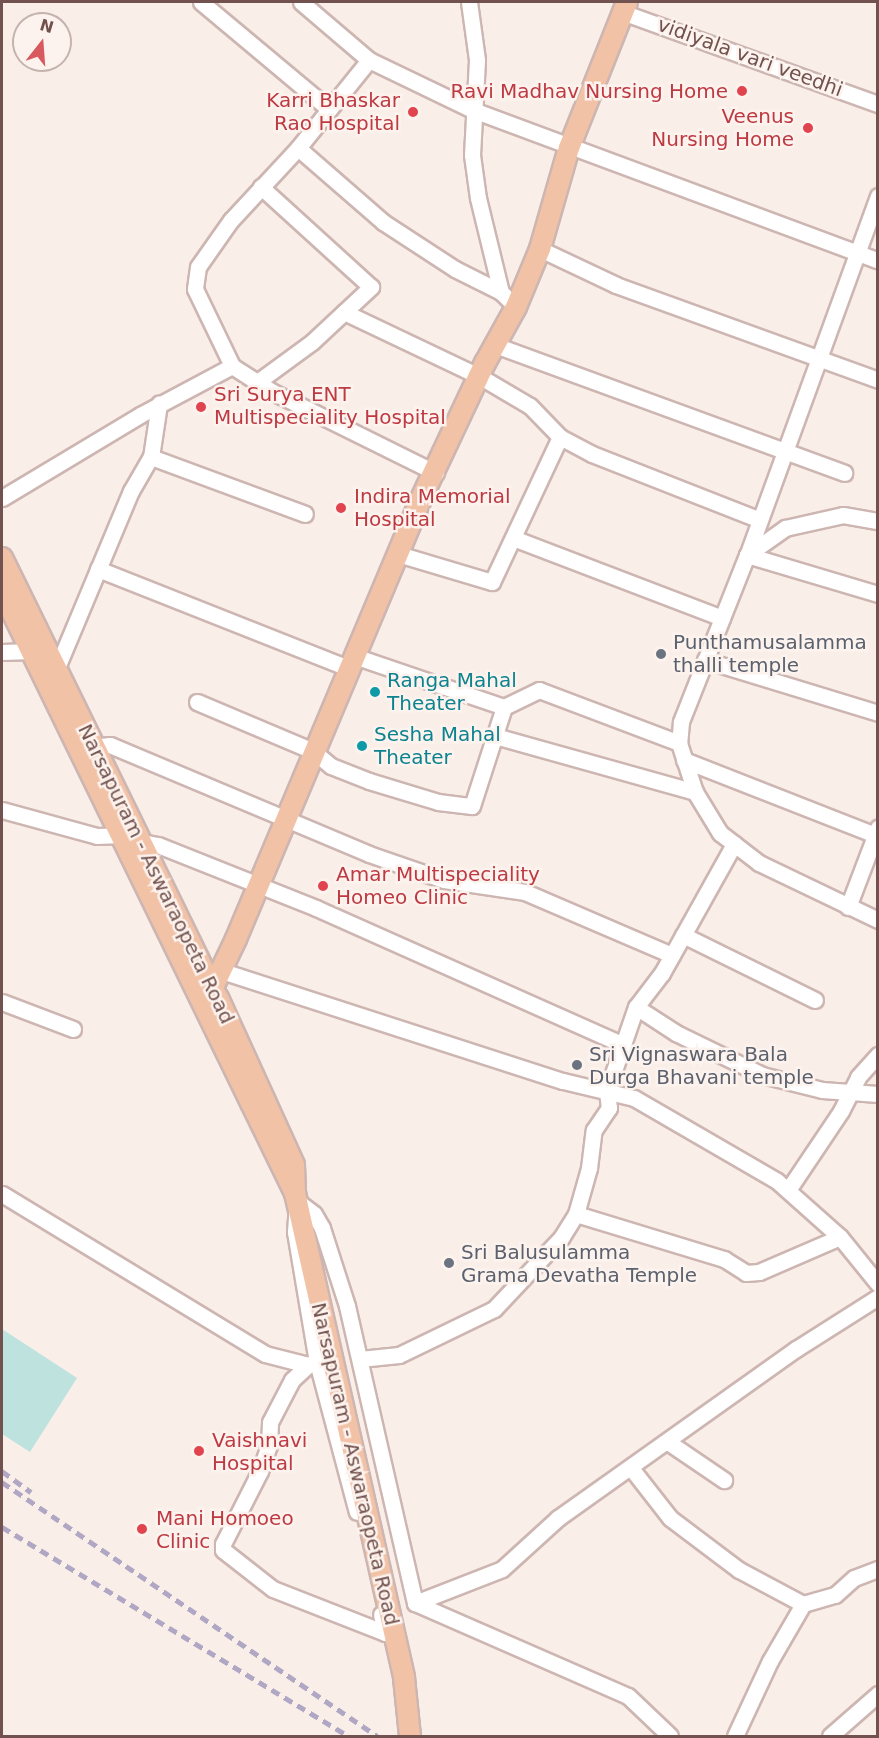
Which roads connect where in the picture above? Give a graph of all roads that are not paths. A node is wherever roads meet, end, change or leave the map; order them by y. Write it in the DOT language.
graph roads {
  1 [pos="201,2"];
  2 [pos="301,2"];
  3 [pos="469,2"];
  4 [pos="624,7"];
  5 [pos="369,60"];
  6 [pos="878,105"];
  7 [pos="329,109"];
  8 [pos="473,111"];
  9 [pos="298,148"];
  10 [pos="569,148"];
  11 [pos="261,187"];
  12 [pos="878,196"];
  13 [pos="540,249"];
  14 [pos="858,253"];
  15 [pos="878,261"];
  16 [pos="501,292"];
  17 [pos="516,307"];
  18 [pos="344,312"];
  19 [pos="495,345"];
  20 [pos="819,358"];
  21 [pos="232,366"];
  22 [pos="479,376"];
  23 [pos="878,380"];
  24 [pos="256,383"];
  25 [pos="159,404"];
  26 [pos="560,437"];
  27 [pos="786,450"];
  28 [pos="151,457"];
  29 [pos="436,473"];
  30 [pos="844,473"];
  31 [pos="2,498"];
  32 [pos="305,514"];
  33 [pos="760,520"];
  34 [pos="878,521"];
  35 [pos="513,538"];
  36 [pos="398,554"];
  37 [pos="747,555"];
  38 [pos="2,558"];
  39 [pos="98,569"];
  40 [pos="2,591"];
  41 [pos="878,594"];
  42 [pos="722,618"];
  43 [pos="32,651"];
  44 [pos="2,652"];
  45 [pos="705,660"];
  46 [pos="351,662"];
  47 [pos="56,670"];
  48 [pos="197,702"];
  49 [pos="504,707"];
  50 [pos="878,713"];
  51 [pos="495,736"];
  52 [pos="679,743"];
  53 [pos="93,747"];
  54 [pos="313,751"];
  55 [pos="684,760"];
  56 [pos="695,792"];
  57 [pos="2,810"];
  58 [pos="287,816"];
  59 [pos="877,833"];
  60 [pos="122,835"];
  61 [pos="141,842"];
  62 [pos="734,844"];
  63 [pos="259,884"];
  64 [pos="848,907"];
  65 [pos="878,920"];
  66 [pos="683,935"];
  67 [pos="672,955"];
  68 [pos="213,988"];
  69 [pos="815,1000"];
  70 [pos="2,1002"];
  71 [pos="636,1006"];
  72 [pos="73,1029"];
  73 [pos="621,1044"];
  74 [pos="878,1055"];
  75 [pos="607,1091"];
  76 [pos="848,1092"];
  77 [pos="878,1094"];
  78 [pos="788,1190"];
  79 [pos="2,1194"];
  80 [pos="296,1197"];
  81 [pos="576,1214"];
  82 [pos="840,1237"];
  83 [pos="878,1284"];
  84 [pos="878,1297"];
  85 [pos="360,1359"];
  86 [pos="312,1363"];
  87 [pos="668,1442"];
  88 [pos="631,1468"];
  89 [pos="724,1480"];
  90 [pos="878,1569"];
  91 [pos="416,1603"];
  92 [pos="803,1604"];
  93 [pos="878,1694"];
  94 [pos="410,1737"];
  95 [pos="670,1737"];
  96 [pos="735,1737"];
  97 [pos="830,1737"];
  1 -- 7 [label="street"];
  2 -- 5 [label="street"];
  3 -- 8 [label="street"];
  4 -- 6 [label="street, vidiyala vari veedhi"];
  4 -- 10 [label="main road"];
  5 -- 7 [label="street"];
  5 -- 8 [label="street"];
  7 -- 9 [label="street"];
  8 -- 10 [label="street"];
  8 -- 16 [label="street"];
  9 -- 11 [label="street"];
  9 -- 16 [label="street"];
  10 -- 13 [label="main road"];
  10 -- 14 [label="street"];
  11 -- 18 [label="street"];
  11 -- 21 [label="street"];
  12 -- 14 [label="street"];
  13 -- 17 [label="main road"];
  13 -- 20 [label="street"];
  14 -- 15 [label="street"];
  14 -- 20 [label="street"];
  16 -- 17 [label="street"];
  17 -- 19 [label="main road"];
  18 -- 22 [label="street"];
  18 -- 24 [label="street"];
  19 -- 22 [label="main road"];
  19 -- 27 [label="street"];
  20 -- 23 [label="street"];
  20 -- 27 [label="street"];
  21 -- 24 [label="street"];
  21 -- 25 [label="street"];
  22 -- 26 [label="street"];
  22 -- 29 [label="main road"];
  24 -- 29 [label="street"];
  25 -- 28 [label="street"];
  25 -- 31 [label="street"];
  26 -- 33 [label="street"];
  26 -- 35 [label="street"];
  27 -- 30 [label="street"];
  27 -- 33 [label="street"];
  28 -- 32 [label="street"];
  28 -- 39 [label="street"];
  29 -- 36 [label="main road"];
  33 -- 37 [label="street"];
  34 -- 37 [label="street"];
  35 -- 36 [label="street"];
  35 -- 42 [label="street"];
  36 -- 46 [label="main road"];
  37 -- 41 [label="street"];
  37 -- 42 [label="street"];
  38 -- 47 [label="main road, Narsapuram - Aswaraopeta Road"];
  39 -- 46 [label="street"];
  39 -- 47 [label="street"];
  40 -- 43 [label="main road, Narsapuram - Aswaraopeta Road"];
  42 -- 45 [label="street"];
  43 -- 44 [label="street"];
  43 -- 60 [label="main road, Narsapuram - Aswaraopeta Road"];
  45 -- 50 [label="street"];
  45 -- 52 [label="street"];
  46 -- 49 [label="street"];
  46 -- 54 [label="main road"];
  47 -- 53 [label="main road, Narsapuram - Aswaraopeta Road"];
  48 -- 54 [label="street"];
  49 -- 51 [label="street"];
  49 -- 52 [label="street"];
  51 -- 54 [label="street"];
  51 -- 56 [label="street"];
  52 -- 55 [label="street"];
  53 -- 58 [label="street"];
  53 -- 61 [label="main road, Narsapuram - Aswaraopeta Road"];
  54 -- 58 [label="main road"];
  55 -- 56 [label="street"];
  55 -- 59 [label="street"];
  56 -- 62 [label="street"];
  57 -- 60 [label="street"];
  58 -- 63 [label="main road"];
  58 -- 67 [label="street"];
  59 -- 64 [label="street"];
  60 -- 68 [label="main road, Narsapuram - Aswaraopeta Road"];
  61 -- 63 [label="street"];
  61 -- 68 [label="main road, Narsapuram - Aswaraopeta Road"];
  62 -- 64 [label="street"];
  62 -- 66 [label="street"];
  63 -- 68 [label="main road"];
  63 -- 73 [label="street"];
  64 -- 65 [label="street"];
  66 -- 67 [label="street"];
  66 -- 69 [label="street"];
  67 -- 71 [label="street"];
  68 -- 75 [label="street"];
  68 -- 80 [label="main road, Narsapuram - Aswaraopeta Road"];
  70 -- 72 [label="street"];
  71 -- 73 [label="street"];
  71 -- 76 [label="street"];
  73 -- 75 [label="street"];
  74 -- 76 [label="street"];
  75 -- 78 [label="street"];
  75 -- 81 [label="street"];
  76 -- 77 [label="street"];
  76 -- 78 [label="street"];
  78 -- 82 [label="street"];
  79 -- 86 [label="street"];
  80 -- 85 [label="street"];
  80 -- 86 [label="street"];
  80 -- 94 [label="main road, Narsapuram - Aswaraopeta Road"];
  81 -- 82 [label="street"];
  81 -- 85 [label="street"];
  82 -- 83 [label="street"];
  84 -- 87 [label="street"];
  85 -- 91 [label="street"];
  86 -- 86 [label="street"];
  87 -- 88 [label="street"];
  87 -- 89 [label="street"];
  88 -- 91 [label="street"];
  88 -- 92 [label="street"];
  90 -- 92 [label="street"];
  91 -- 95 [label="street"];
  92 -- 96 [label="street"];
  93 -- 97 [label="street"];
}
